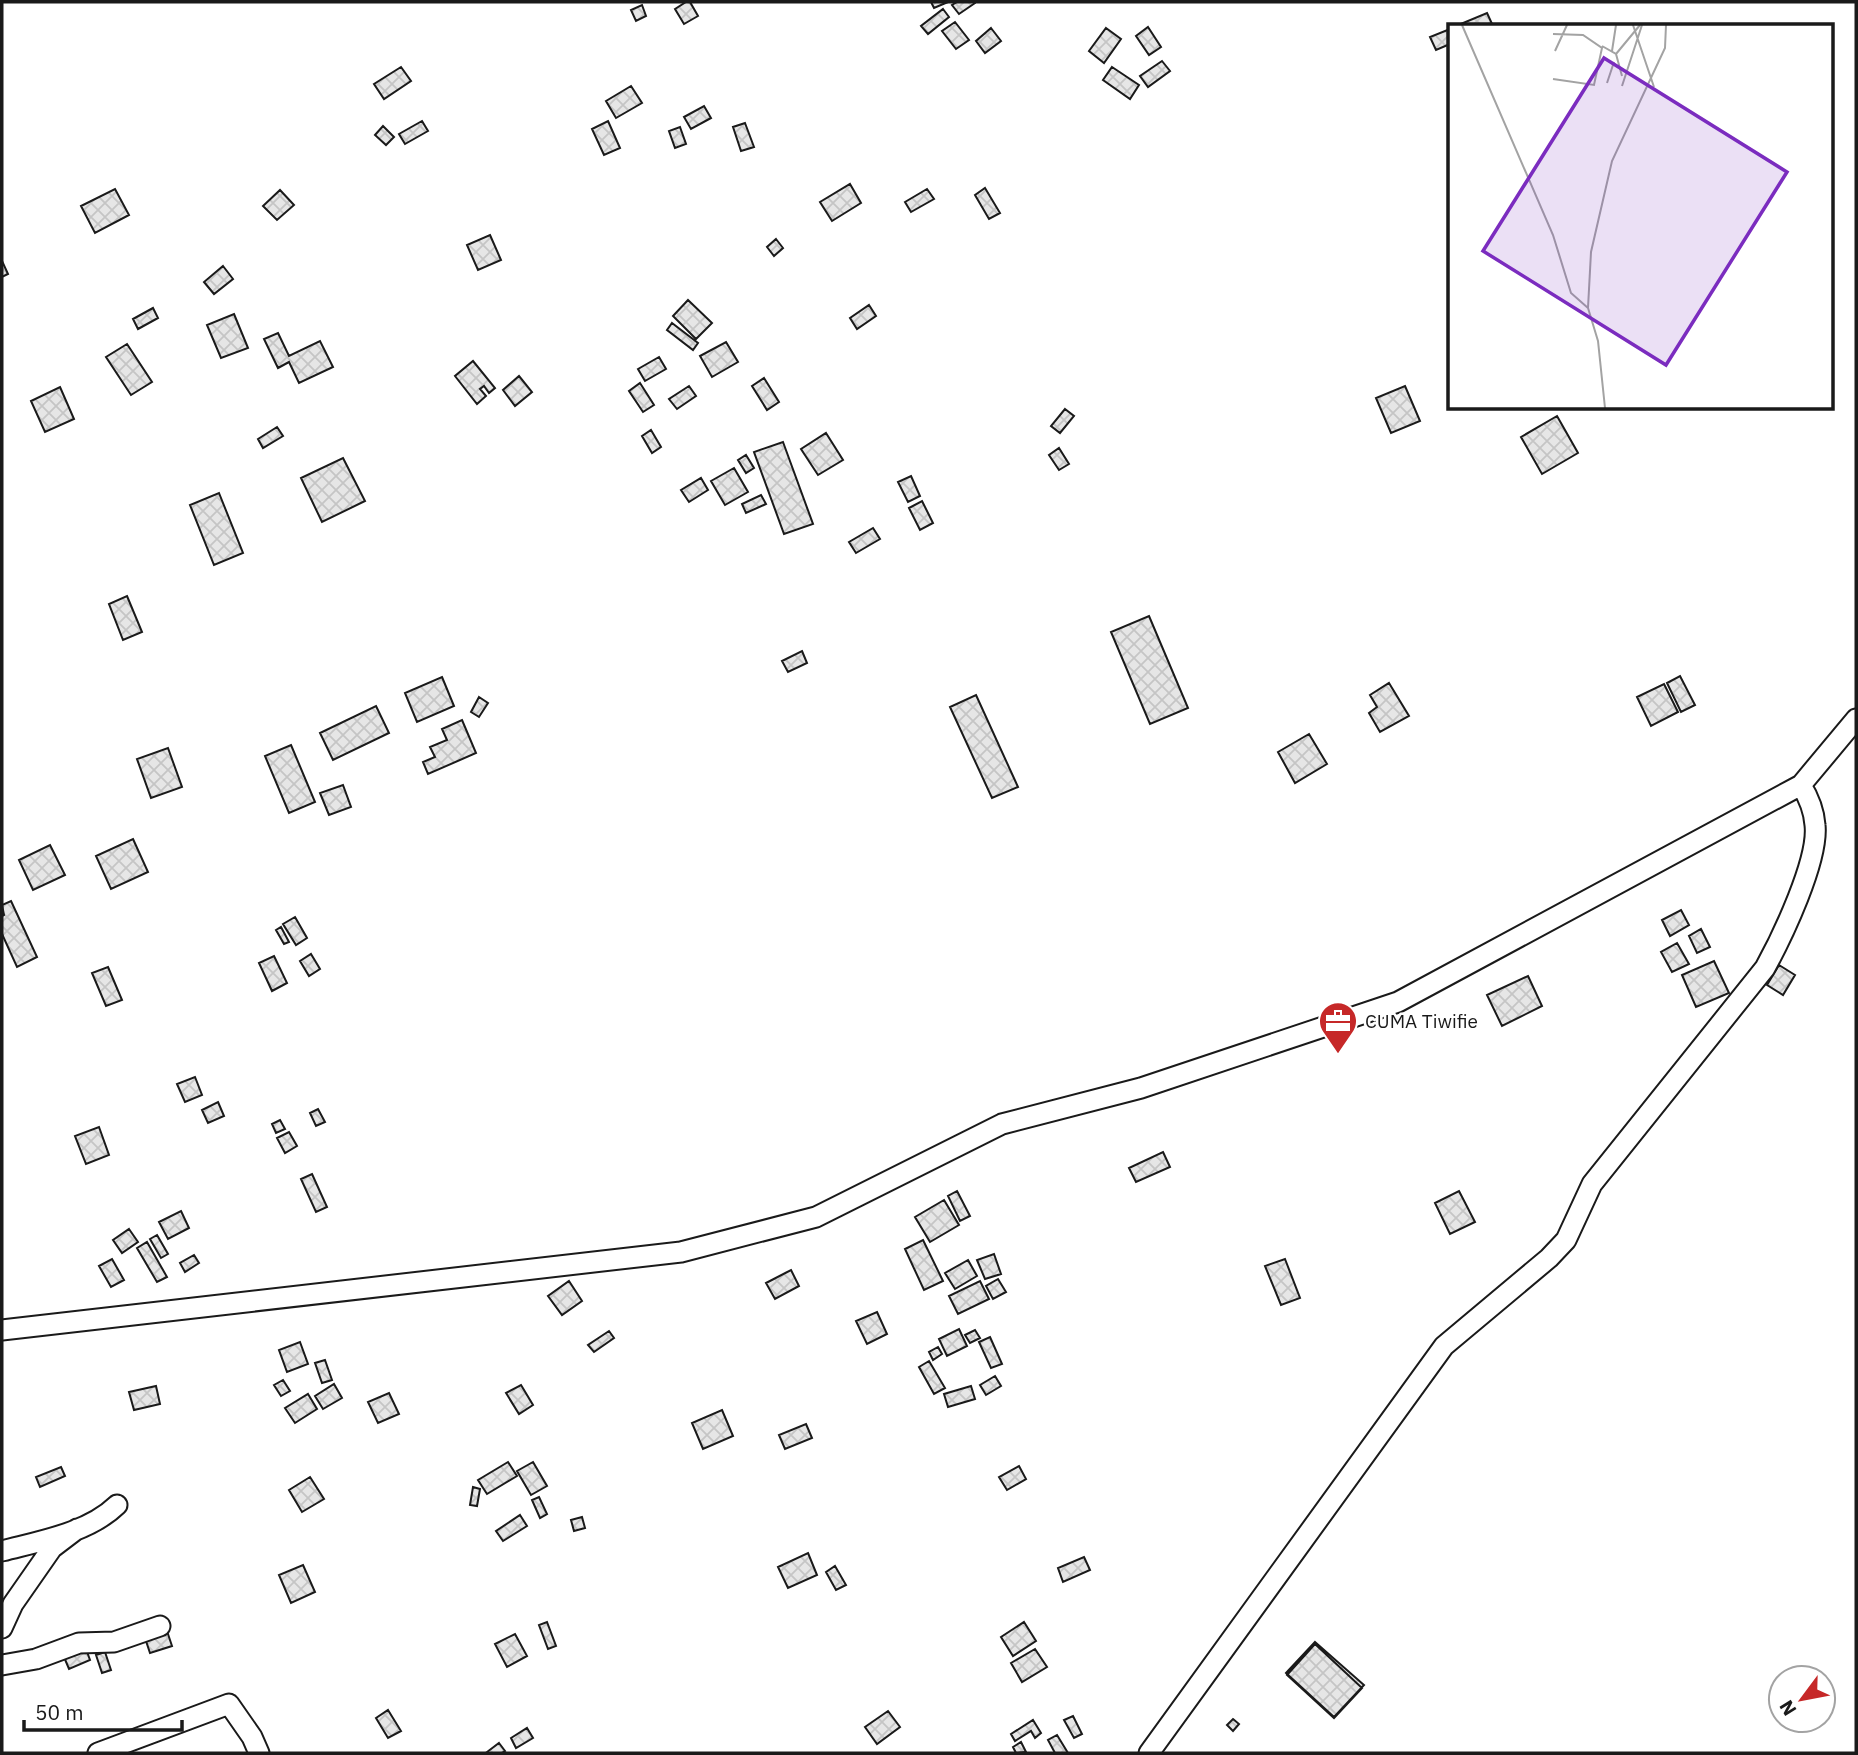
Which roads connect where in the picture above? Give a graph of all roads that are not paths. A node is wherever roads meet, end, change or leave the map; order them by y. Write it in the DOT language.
graph roads {
  1 [pos="1856,719"];
  2 [pos="1801,785"];
  3 [pos="2,1330"];
  4 [pos="117,1505"];
  5 [pos="77,1528"];
  6 [pos="2,1551"];
  7 [pos="160,1626"];
  8 [pos="2,1628"];
  9 [pos="2,1665"];
  10 [pos="98,1753"];
  11 [pos="259,1753"];
  12 [pos="1149,1753"];
  1 -- 2 [label="street"];
  2 -- 3 [label="street"];
  2 -- 12 [label="street"];
  4 -- 5 [label="street"];
  5 -- 6 [label="street"];
  5 -- 8 [label="street"];
  7 -- 9 [label="street"];
  10 -- 11 [label="street"];
}
